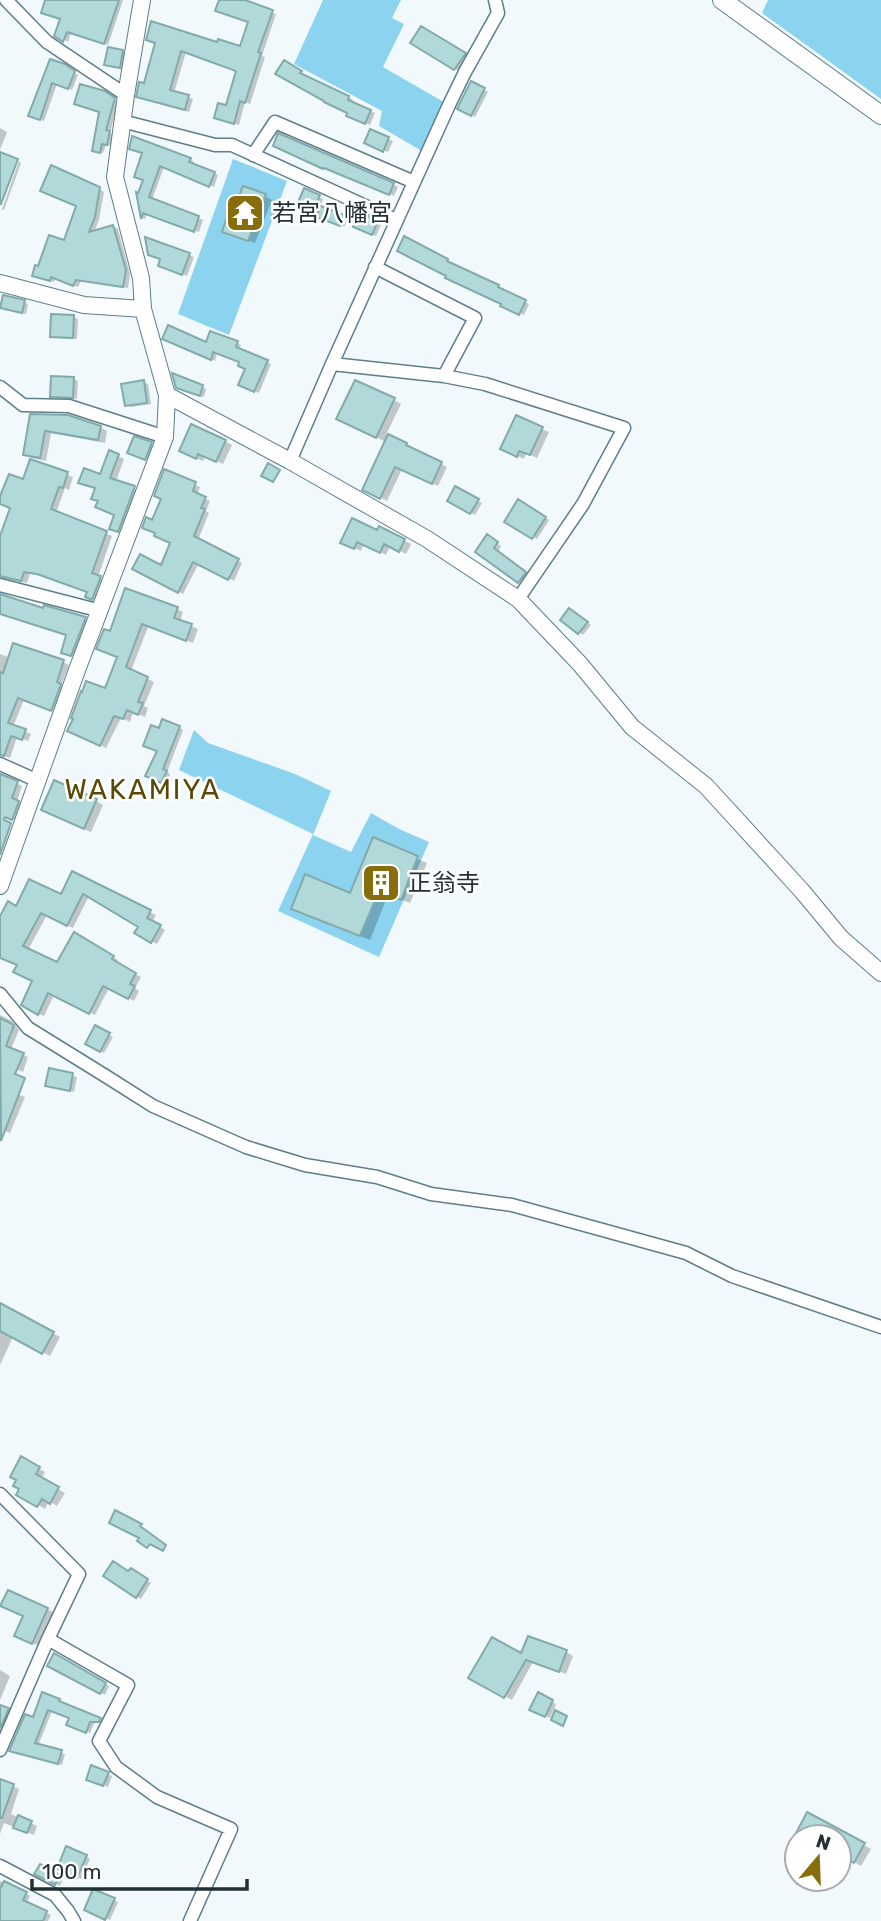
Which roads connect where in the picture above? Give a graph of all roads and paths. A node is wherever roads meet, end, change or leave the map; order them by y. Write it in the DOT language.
graph roads {
  1 [pos="6,0"];
  2 [pos="142,0"];
  3 [pos="495,0"];
  4 [pos="722,0"];
  5 [pos="126,95"];
  6 [pos="881,115"];
  7 [pos="122,121"];
  8 [pos="253,155"];
  9 [pos="414,182"];
  10 [pos="396,220"];
  11 [pos="375,267"];
  12 [pos="0,283"];
  13 [pos="143,309"];
  14 [pos="332,364"];
  15 [pos="444,376"];
  16 [pos="0,387"];
  17 [pos="167,395"];
  18 [pos="165,437"];
  19 [pos="290,461"];
  20 [pos="0,586"];
  21 [pos="518,599"];
  22 [pos="101,611"];
  23 [pos="0,764"];
  24 [pos="38,781"];
  25 [pos="0,886"];
  26 [pos="881,973"];
  27 [pos="0,994"];
  28 [pos="881,1327"];
  29 [pos="0,1494"];
  30 [pos="48,1639"];
  31 [pos="0,1750"];
  32 [pos="0,1866"];
  33 [pos="74,1921"];
  34 [pos="190,1921"];
  1 -- 5 [label="street"];
  2 -- 5 [label="street"];
  3 -- 9 [label="street"];
  4 -- 6 [label="main road"];
  5 -- 7 [label="street"];
  7 -- 8 [label="street"];
  7 -- 13 [label="street"];
  8 -- 9 [label="street"];
  8 -- 10 [label="street"];
  9 -- 10 [label="street"];
  10 -- 11 [label="street"];
  11 -- 14 [label="street"];
  11 -- 15 [label="street"];
  12 -- 13 [label="street"];
  13 -- 17 [label="street"];
  14 -- 15 [label="street"];
  14 -- 19 [label="street"];
  15 -- 21 [label="street"];
  16 -- 18 [label="street"];
  17 -- 18 [label="street"];
  17 -- 19 [label="street"];
  18 -- 22 [label="street"];
  19 -- 21 [label="street"];
  20 -- 22 [label="street"];
  21 -- 26 [label="street"];
  22 -- 24 [label="street"];
  23 -- 24 [label="street"];
  24 -- 25 [label="street"];
  27 -- 28 [label="street"];
  29 -- 30 [label="street"];
  30 -- 31 [label="street"];
  30 -- 34 [label="street"];
  32 -- 33 [label="street"];
}
